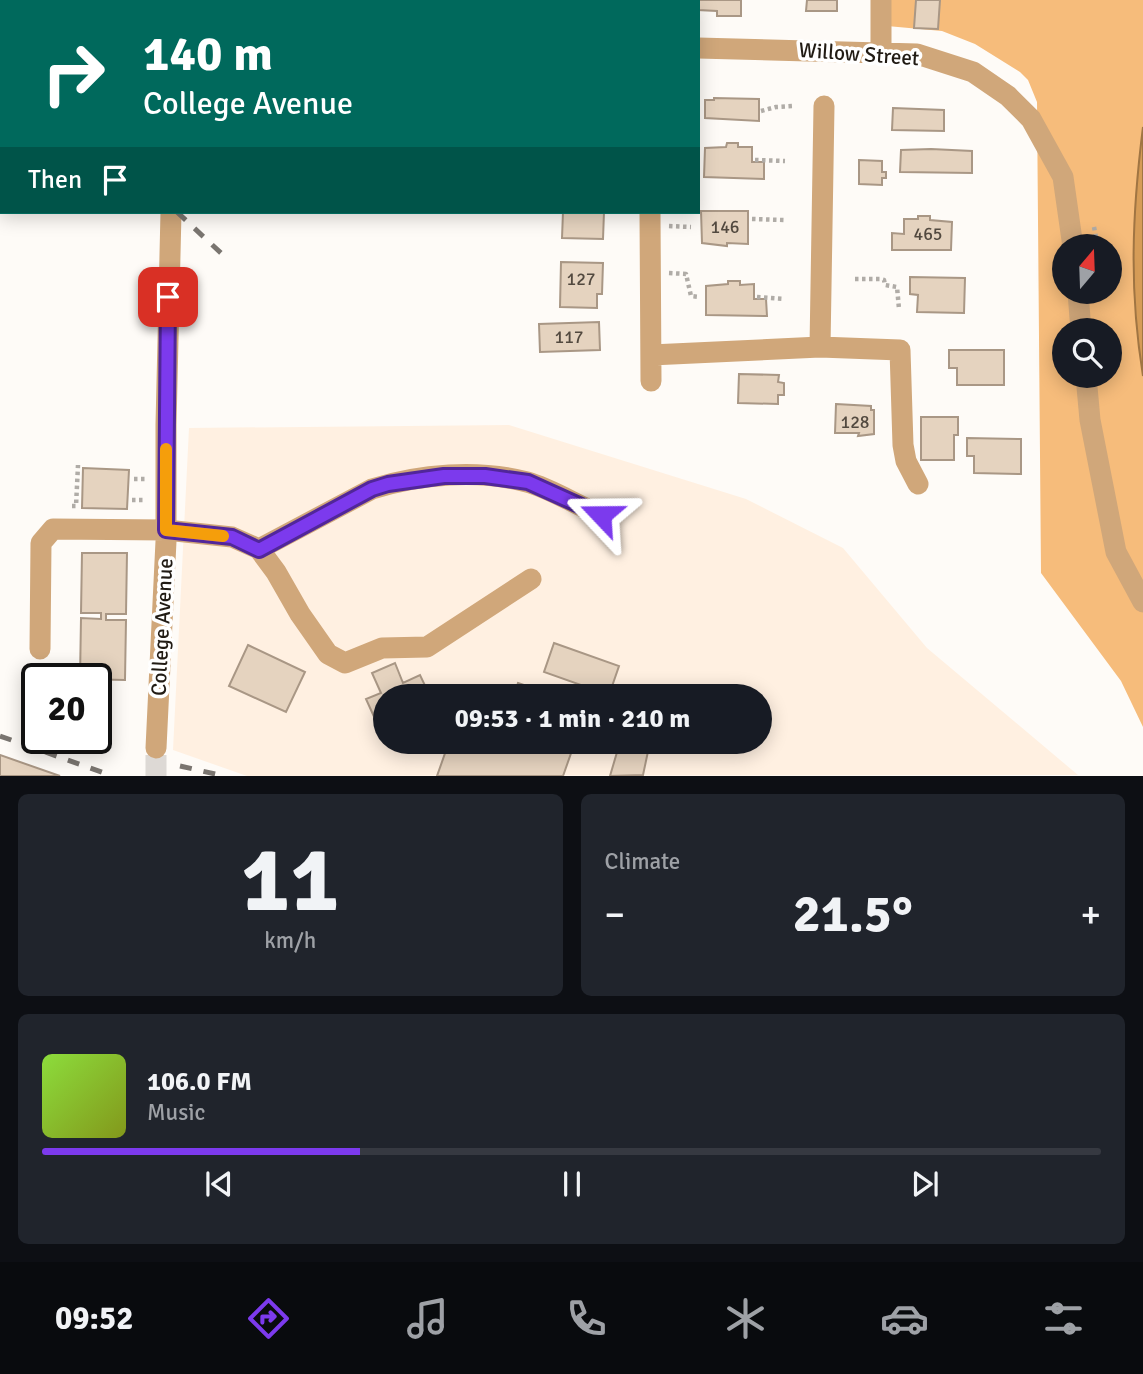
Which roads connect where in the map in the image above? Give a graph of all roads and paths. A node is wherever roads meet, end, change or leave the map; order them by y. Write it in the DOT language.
graph roads {
  1 [pos="881,0"];
  2 [pos="700,48"];
  3 [pos="881,53"];
  4 [pos="793,106"];
  5 [pos="824,106"];
  6 [pos="761,111"];
  7 [pos="755,160"];
  8 [pos="785,161"];
  9 [pos="171,214"];
  10 [pos="650,214"];
  11 [pos="752,219"];
  12 [pos="784,220"];
  13 [pos="1071,234"];
  14 [pos="651,273"];
  15 [pos="855,279"];
  16 [pos="700,297"];
  17 [pos="757,297"];
  18 [pos="785,299"];
  19 [pos="900,309"];
  20 [pos="820,347"];
  21 [pos="651,355"];
  22 [pos="651,381"];
  23 [pos="1087,388"];
  24 [pos="78,465"];
  25 [pos="134,480"];
  26 [pos="147,480"];
  27 [pos="918,484"];
  28 [pos="132,500"];
  29 [pos="147,500"];
  30 [pos="66,506"];
  31 [pos="601,515"];
  32 [pos="166,530"];
  33 [pos="259,550"];
  34 [pos="531,579"];
  35 [pos="1143,602"];
  36 [pos="40,649"];
  37 [pos="156,748"];
  1 -- 3 [label="street"];
  2 -- 3 [label="street, Willow Street"];
  3 -- 13 [label="street, Willow Street"];
  4 -- 6 [label="path"];
  5 -- 20 [label="street"];
  7 -- 8 [label="path"];
  9 -- 32 [label="street, College Avenue"];
  10 -- 14 [label="street"];
  11 -- 12 [label="path"];
  14 -- 16 [label="path"];
  14 -- 21 [label="street"];
  15 -- 19 [label="path"];
  17 -- 18 [label="path"];
  20 -- 21 [label="street"];
  20 -- 27 [label="street"];
  21 -- 22 [label="street"];
  23 -- 35 [label="street"];
  24 -- 30 [label="path"];
  25 -- 26 [label="path"];
  28 -- 29 [label="path"];
  31 -- 33 [label="street"];
  32 -- 33 [label="street"];
  32 -- 36 [label="street"];
  32 -- 37 [label="street, College Avenue"];
  33 -- 34 [label="street"];
}
